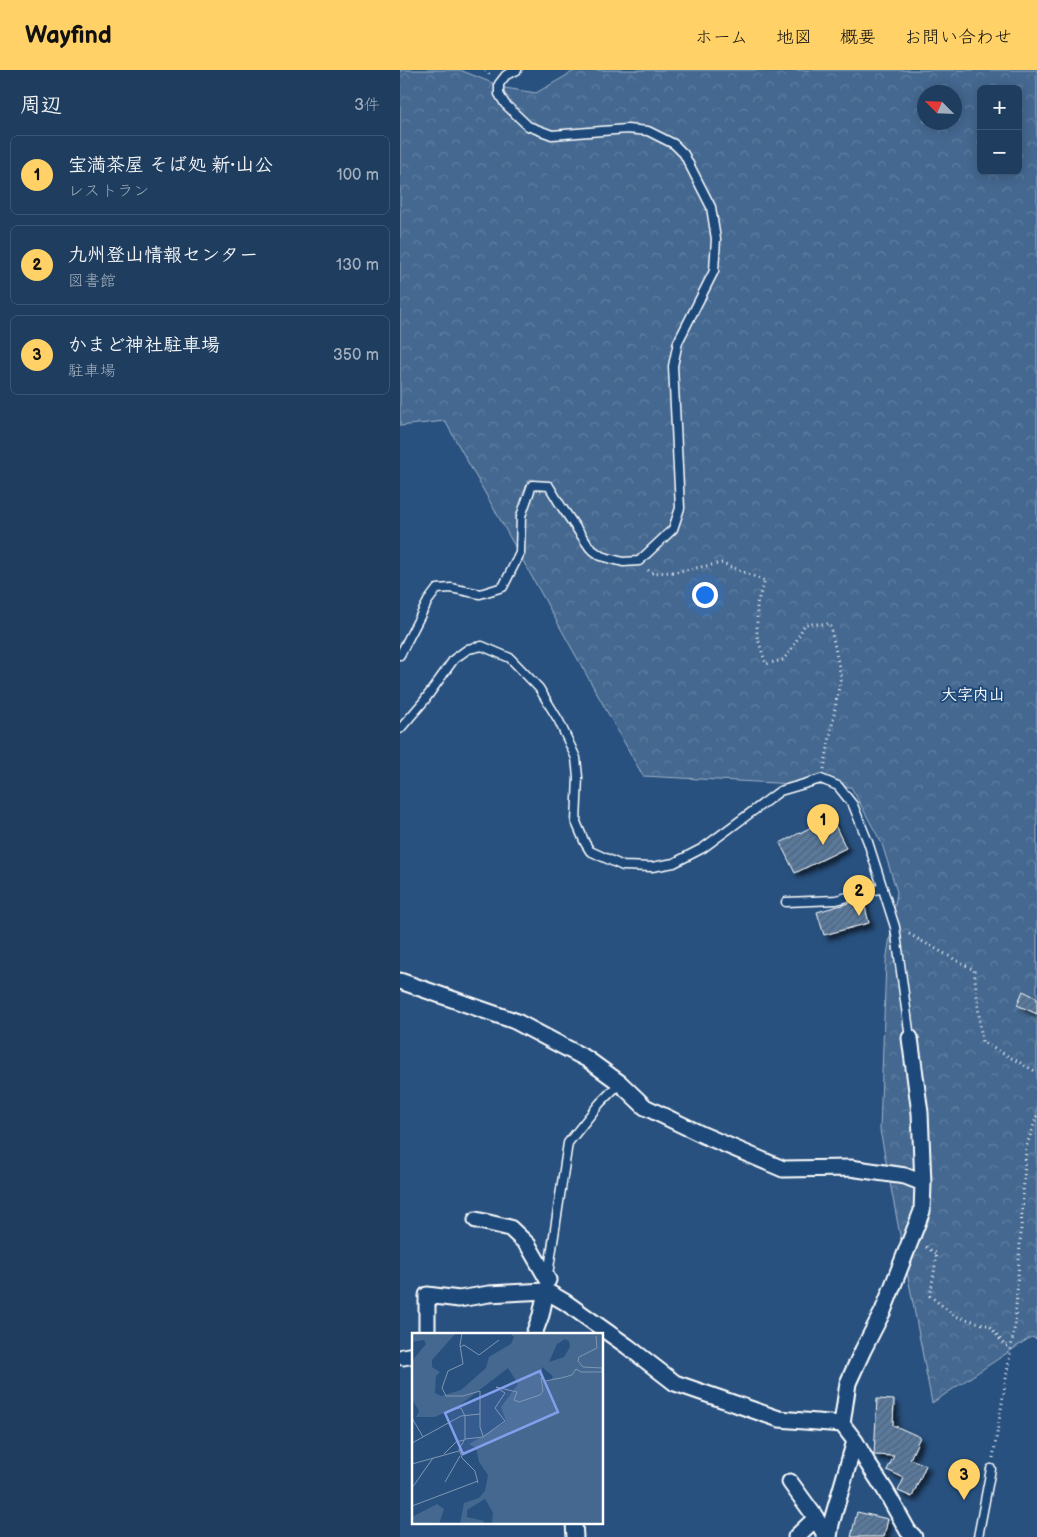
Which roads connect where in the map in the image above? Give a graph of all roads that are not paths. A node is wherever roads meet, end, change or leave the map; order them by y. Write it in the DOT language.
graph roads {
  1 [pos="517,70"];
  2 [pos="400,655"];
  3 [pos="400,729"];
  4 [pos="883,888"];
  5 [pos="786,902"];
  6 [pos="400,981"];
  7 [pos="910,1038"];
  8 [pos="620,1084"];
  9 [pos="923,1184"];
  10 [pos="476,1220"];
  11 [pos="547,1286"];
  12 [pos="427,1333"];
  13 [pos="534,1333"];
  14 [pos="842,1424"];
  15 [pos="855,1441"];
  16 [pos="991,1469"];
  17 [pos="790,1482"];
  18 [pos="816,1518"];
  19 [pos="574,1524"];
  20 [pos="575,1537"];
  21 [pos="796,1537"];
  22 [pos="828,1537"];
  23 [pos="914,1537"];
  24 [pos="978,1537"];
  1 -- 2 [label="lane"];
  3 -- 4 [label="lane"];
  4 -- 5 [label="lane"];
  4 -- 7 [label="lane"];
  6 -- 8 [label="street"];
  7 -- 9 [label="street"];
  8 -- 9 [label="street"];
  8 -- 11 [label="lane"];
  9 -- 14 [label="street"];
  10 -- 11 [label="street"];
  11 -- 12 [label="street"];
  11 -- 13 [label="street"];
  11 -- 14 [label="street"];
  14 -- 15 [label="street"];
  15 -- 22 [label="street"];
  15 -- 23 [label="street"];
  16 -- 24 [label="lane"];
  17 -- 18 [label="street"];
  18 -- 21 [label="street"];
  18 -- 22 [label="street"];
  19 -- 20 [label="street"];
}
